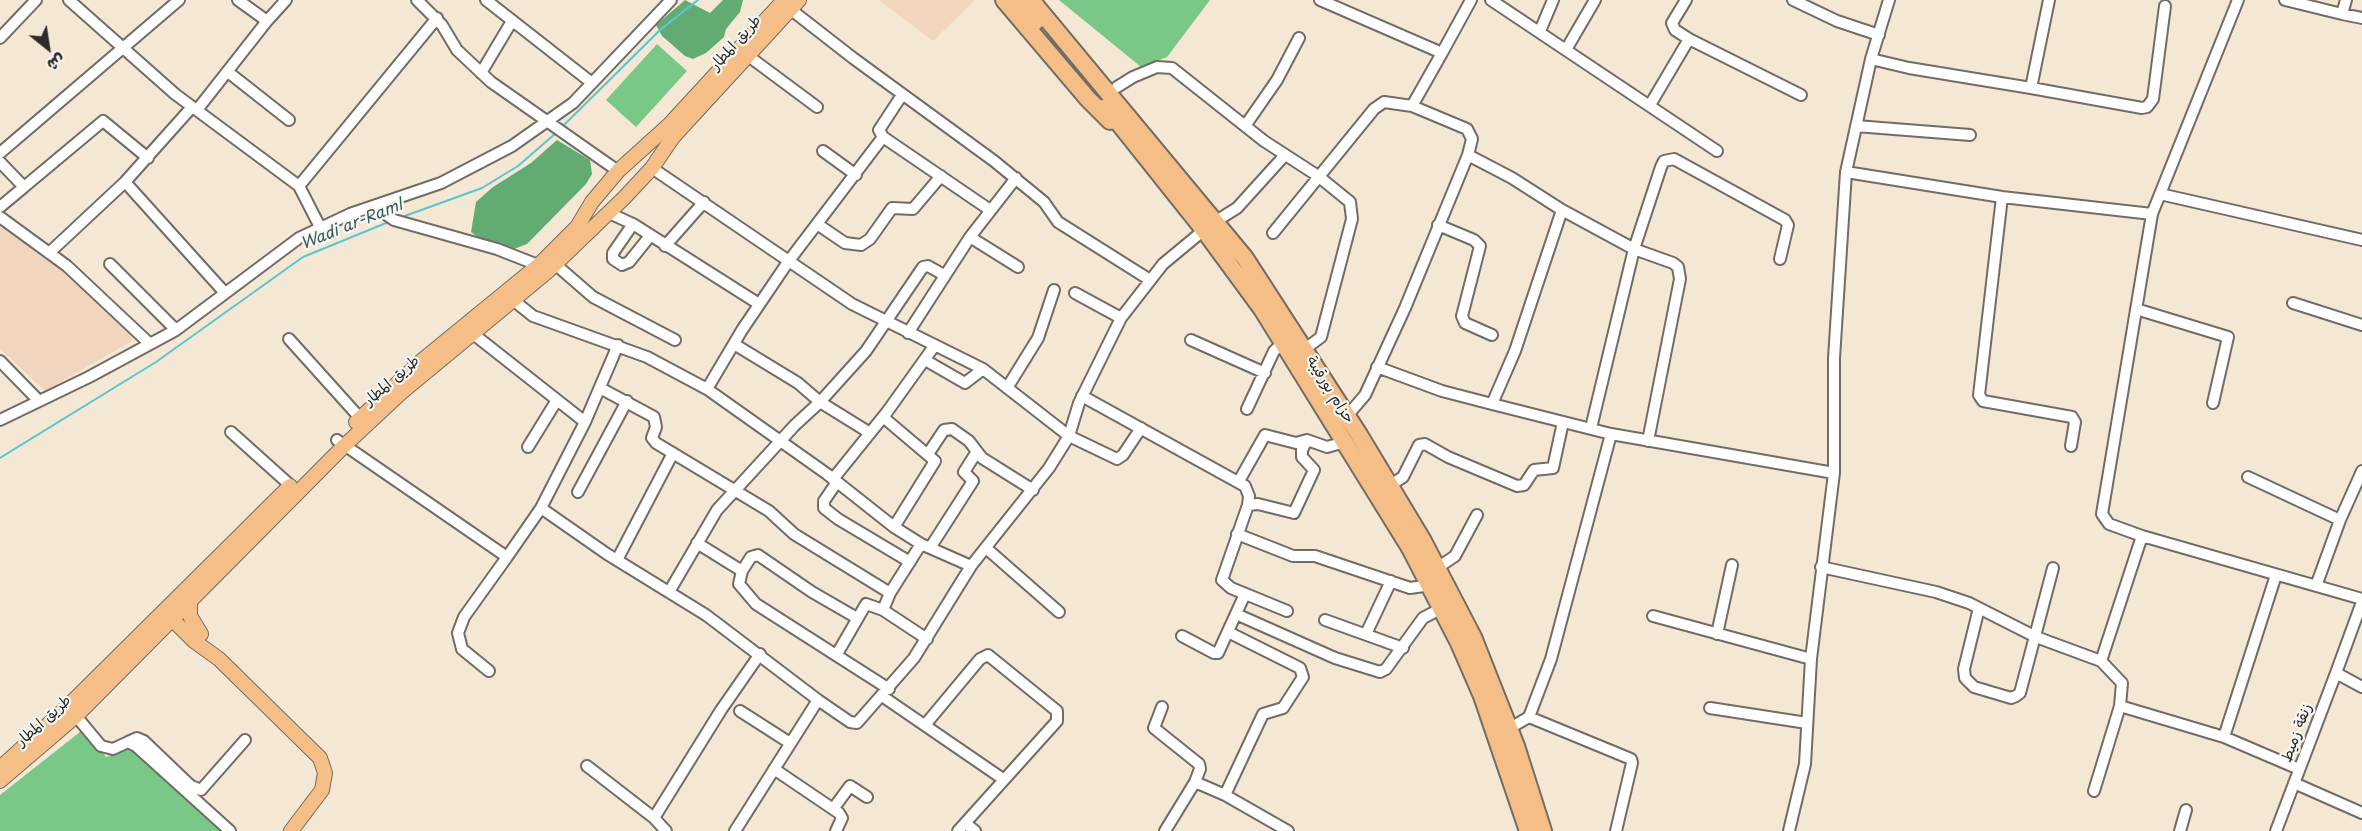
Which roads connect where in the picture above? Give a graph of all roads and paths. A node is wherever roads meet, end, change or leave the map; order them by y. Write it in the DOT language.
graph roads {
  1 [pos="36,0"];
  2 [pos="179,0"];
  3 [pos="238,0"];
  4 [pos="286,0"];
  5 [pos="417,0"];
  6 [pos="486,0"];
  7 [pos="671,0"];
  8 [pos="1004,0"];
  9 [pos="1017,0"];
  10 [pos="1031,0"];
  11 [pos="1045,0"];
  12 [pos="1320,0"];
  13 [pos="1471,0"];
  14 [pos="1491,0"];
  15 [pos="1553,0"];
  16 [pos="1595,0"];
  17 [pos="1686,0"];
  18 [pos="1793,0"];
  19 [pos="1889,0"];
  20 [pos="2049,0"];
  21 [pos="2238,0"];
  22 [pos="2285,0"];
  23 [pos="2346,0"];
  24 [pos="72,1"];
  25 [pos="789,3"];
  26 [pos="2164,6"];
  27 [pos="2342,14"];
  28 [pos="436,18"];
  29 [pos="2362,18"];
  30 [pos="267,21"];
  31 [pos="512,21"];
  32 [pos="1540,31"];
  33 [pos="1879,35"];
  34 [pos="0,38"];
  35 [pos="1299,38"];
  36 [pos="1689,39"];
  37 [pos="1567,48"];
  38 [pos="121,49"];
  39 [pos="1442,53"];
  40 [pos="747,55"];
  41 [pos="1871,59"];
  42 [pos="228,72"];
  43 [pos="481,73"];
  44 [pos="592,83"];
  45 [pos="1117,87"];
  46 [pos="2031,88"];
  47 [pos="1801,94"];
  48 [pos="902,95"];
  49 [pos="1650,105"];
  50 [pos="1412,106"];
  51 [pos="817,107"];
  52 [pos="195,109"];
  53 [pos="289,120"];
  54 [pos="548,121"];
  55 [pos="1245,126"];
  56 [pos="1856,126"];
  57 [pos="1970,135"];
  58 [pos="883,137"];
  59 [pos="1143,143"];
  60 [pos="645,146"];
  61 [pos="1717,151"];
  62 [pos="823,152"];
  63 [pos="0,153"];
  64 [pos="1285,155"];
  65 [pos="1468,155"];
  66 [pos="148,158"];
  67 [pos="0,162"];
  68 [pos="655,163"];
  69 [pos="618,171"];
  70 [pos="1846,172"];
  71 [pos="856,175"];
  72 [pos="941,176"];
  73 [pos="1318,176"];
  74 [pos="1016,178"];
  75 [pos="125,182"];
  76 [pos="299,186"];
  77 [pos="24,187"];
  78 [pos="2160,194"];
  79 [pos="2002,197"];
  80 [pos="592,202"];
  81 [pos="704,202"];
  82 [pos="374,206"];
  83 [pos="0,207"];
  84 [pos="990,210"];
  85 [pos="1562,210"];
  86 [pos="2152,214"];
  87 [pos="607,215"];
  88 [pos="0,217"];
  89 [pos="633,224"];
  90 [pos="817,224"];
  91 [pos="1210,225"];
  92 [pos="1438,225"];
  93 [pos="320,227"];
  94 [pos="1273,233"];
  95 [pos="650,236"];
  96 [pos="970,237"];
  97 [pos="2362,240"];
  98 [pos="665,246"];
  99 [pos="1634,249"];
  100 [pos="49,253"];
  101 [pos="1780,259"];
  102 [pos="788,262"];
  103 [pos="110,264"];
  104 [pos="548,266"];
  105 [pos="1018,267"];
  106 [pos="944,275"];
  107 [pos="1150,280"];
  108 [pos="1054,290"];
  109 [pos="225,293"];
  110 [pos="1075,293"];
  111 [pos="509,297"];
  112 [pos="2293,303"];
  113 [pos="759,304"];
  114 [pos="2136,309"];
  115 [pos="1121,318"];
  116 [pos="884,321"];
  117 [pos="2362,325"];
  118 [pos="176,330"];
  119 [pos="468,330"];
  120 [pos="908,333"];
  121 [pos="1491,335"];
  122 [pos="289,339"];
  123 [pos="1191,339"];
  124 [pos="675,340"];
  125 [pos="1283,343"];
  126 [pos="150,344"];
  127 [pos="734,344"];
  128 [pos="618,345"];
  129 [pos="935,345"];
  130 [pos="1305,350"];
  131 [pos="925,360"];
  132 [pos="0,361"];
  133 [pos="1377,367"];
  134 [pos="982,369"];
  135 [pos="1265,373"];
  136 [pos="600,388"];
  137 [pos="1008,388"];
  138 [pos="707,389"];
  139 [pos="1082,396"];
  140 [pos="556,400"];
  141 [pos="627,401"];
  142 [pos="39,402"];
  143 [pos="820,402"];
  144 [pos="2213,403"];
  145 [pos="1492,404"];
  146 [pos="1247,409"];
  147 [pos="1347,416"];
  148 [pos="883,417"];
  149 [pos="360,418"];
  150 [pos="0,420"];
  151 [pos="585,422"];
  152 [pos="1563,422"];
  153 [pos="1141,428"];
  154 [pos="1591,428"];
  155 [pos="231,432"];
  156 [pos="870,433"];
  157 [pos="1611,434"];
  158 [pos="1069,436"];
  159 [pos="1308,440"];
  160 [pos="782,441"];
  161 [pos="1648,441"];
  162 [pos="1345,442"];
  163 [pos="340,443"];
  164 [pos="2071,446"];
  165 [pos="528,447"];
  166 [pos="673,453"];
  167 [pos="928,453"];
  168 [pos="976,453"];
  169 [pos="2362,471"];
  170 [pos="1834,473"];
  171 [pos="2248,477"];
  172 [pos="835,480"];
  173 [pos="1239,481"];
  174 [pos="290,485"];
  175 [pos="1389,486"];
  176 [pos="734,490"];
  177 [pos="1033,490"];
  178 [pos="578,492"];
  179 [pos="1248,505"];
  180 [pos="541,508"];
  181 [pos="1477,514"];
  182 [pos="2340,520"];
  183 [pos="894,527"];
  184 [pos="1237,534"];
  185 [pos="2142,536"];
  186 [pos="697,543"];
  187 [pos="926,546"];
  188 [pos="986,548"];
  189 [pos="507,556"];
  190 [pos="617,560"];
  191 [pos="910,562"];
  192 [pos="1732,565"];
  193 [pos="971,566"];
  194 [pos="1821,567"];
  195 [pos="1437,568"];
  196 [pos="2053,568"];
  197 [pos="742,571"];
  198 [pos="2276,575"];
  199 [pos="1391,580"];
  200 [pos="1431,585"];
  201 [pos="2316,586"];
  202 [pos="669,592"];
  203 [pos="890,593"];
  204 [pos="1245,594"];
  205 [pos="190,600"];
  206 [pos="2362,600"];
  207 [pos="1442,608"];
  208 [pos="1979,608"];
  209 [pos="884,610"];
  210 [pos="171,611"];
  211 [pos="1287,611"];
  212 [pos="1059,612"];
  213 [pos="1236,614"];
  214 [pos="1653,616"];
  215 [pos="857,618"];
  216 [pos="1325,620"];
  217 [pos="1228,632"];
  218 [pos="156,633"];
  219 [pos="1366,634"];
  220 [pos="1717,634"];
  221 [pos="1182,636"];
  222 [pos="2036,636"];
  223 [pos="197,637"];
  224 [pos="927,639"];
  225 [pos="1403,648"];
  226 [pos="760,654"];
  227 [pos="837,654"];
  228 [pos="1812,659"];
  229 [pos="2101,661"];
  230 [pos="489,671"];
  231 [pos="2336,673"];
  232 [pos="2362,687"];
  233 [pos="885,693"];
  234 [pos="819,700"];
  235 [pos="2120,706"];
  236 [pos="1162,707"];
  237 [pos="1710,708"];
  238 [pos="740,711"];
  239 [pos="71,716"];
  240 [pos="1529,717"];
  241 [pos="1807,723"];
  242 [pos="925,725"];
  243 [pos="1510,728"];
  244 [pos="2224,737"];
  245 [pos="245,740"];
  246 [pos="128,742"];
  247 [pos="790,743"];
  248 [pos="2,761"];
  249 [pos="587,766"];
  250 [pos="774,769"];
  251 [pos="2299,770"];
  252 [pos="1003,779"];
  253 [pos="0,781"];
  254 [pos="1195,782"];
  255 [pos="2294,783"];
  256 [pos="2094,791"];
  257 [pos="1225,795"];
  258 [pos="867,797"];
  259 [pos="833,809"];
  260 [pos="2186,810"];
  261 [pos="2362,813"];
  262 [pos="654,818"];
  263 [pos="961,827"];
  264 [pos="230,831"];
  265 [pos="291,831"];
  266 [pos="667,831"];
  267 [pos="735,831"];
  268 [pos="836,831"];
  269 [pos="975,831"];
  270 [pos="1165,831"];
  271 [pos="1288,831"];
  272 [pos="1527,831"];
  273 [pos="1543,831"];
  274 [pos="1616,831"];
  275 [pos="1789,831"];
  276 [pos="2180,831"];
  277 [pos="2276,831"];
  1 -- 34 [label="street"];
  2 -- 38 [label="street"];
  3 -- 30 [label="street"];
  4 -- 30 [label="street"];
  5 -- 28 [label="street"];
  6 -- 31 [label="street"];
  7 -- 44 [label="street"];
  8 -- 59 [label="highway"];
  9 -- 59 [label="highway, حزام بورقيبة"];
  10 -- 59 [label="highway, حزام بورقيبة"];
  11 -- 45 [label="highway"];
  12 -- 39 [label="street"];
  13 -- 39 [label="street"];
  14 -- 32 [label="street"];
  15 -- 32 [label="street"];
  16 -- 37 [label="street"];
  17 -- 36 [label="street"];
  18 -- 33 [label="street"];
  19 -- 33 [label="street"];
  20 -- 46 [label="street"];
  21 -- 78 [label="street"];
  22 -- 27 [label="street"];
  23 -- 27 [label="street"];
  24 -- 38 [label="street"];
  25 -- 40 [label="main road, طريق المطار"];
  25 -- 48 [label="street"];
  25 -- 60 [label="main road, طريق المطار"];
  26 -- 46 [label="street"];
  27 -- 29 [label="street"];
  28 -- 43 [label="street"];
  28 -- 76 [label="street"];
  30 -- 42 [label="street"];
  31 -- 43 [label="street"];
  31 -- 44 [label="street"];
  32 -- 37 [label="street"];
  33 -- 41 [label="street"];
  35 -- 55 [label="street"];
  36 -- 47 [label="street"];
  36 -- 49 [label="street"];
  37 -- 49 [label="street"];
  38 -- 52 [label="street"];
  38 -- 63 [label="street"];
  39 -- 50 [label="street"];
  40 -- 51 [label="street"];
  40 -- 68 [label="main road, طريق المطار"];
  41 -- 46 [label="street"];
  41 -- 56 [label="street"];
  42 -- 52 [label="street"];
  42 -- 53 [label="street"];
  43 -- 54 [label="street"];
  44 -- 54 [label="street"];
  45 -- 55 [label="street"];
  45 -- 59 [label="highway"];
  48 -- 58 [label="street"];
  48 -- 74 [label="street"];
  49 -- 61 [label="street"];
  50 -- 65 [label="street"];
  50 -- 73 [label="street"];
  52 -- 66 [label="street"];
  52 -- 76 [label="street"];
  54 -- 69 [label="street"];
  54 -- 82 [label="street"];
  55 -- 64 [label="street"];
  56 -- 57 [label="street"];
  56 -- 70 [label="street"];
  58 -- 71 [label="street"];
  58 -- 72 [label="street"];
  59 -- 91 [label="highway, حزام بورقيبة"];
  60 -- 68 [label="main road"];
  60 -- 69 [label="main road, طريق المطار"];
  62 -- 71 [label="street"];
  64 -- 73 [label="street"];
  64 -- 91 [label="street"];
  65 -- 85 [label="street"];
  65 -- 92 [label="street"];
  66 -- 75 [label="street"];
  66 -- 77 [label="street"];
  67 -- 77 [label="street"];
  68 -- 81 [label="street"];
  68 -- 87 [label="main road, طريق المطار"];
  69 -- 80 [label="main road, طريق المطار"];
  70 -- 79 [label="street"];
  70 -- 170 [label="street"];
  71 -- 90 [label="street"];
  72 -- 84 [label="street"];
  72 -- 90 [label="street"];
  73 -- 94 [label="street"];
  73 -- 130 [label="street"];
  74 -- 84 [label="street"];
  74 -- 107 [label="street"];
  75 -- 100 [label="street"];
  75 -- 109 [label="street"];
  76 -- 93 [label="street"];
  77 -- 83 [label="street"];
  78 -- 86 [label="street"];
  78 -- 97 [label="street"];
  79 -- 86 [label="street"];
  79 -- 164 [label="street"];
  80 -- 87 [label="main road"];
  80 -- 104 [label="main road, طريق المطار"];
  81 -- 98 [label="street"];
  81 -- 102 [label="street"];
  82 -- 93 [label="street"];
  82 -- 104 [label="street"];
  84 -- 96 [label="street"];
  85 -- 99 [label="street"];
  85 -- 145 [label="street"];
  86 -- 114 [label="street"];
  87 -- 89 [label="street"];
  87 -- 104 [label="main road, طريق المطار"];
  88 -- 100 [label="street"];
  89 -- 95 [label="street"];
  89 -- 95 [label="street"];
  90 -- 102 [label="street"];
  91 -- 107 [label="street"];
  91 -- 125 [label="highway, حزام بورقيبة"];
  91 -- 130 [label="highway, حزام بورقيبة"];
  92 -- 121 [label="street"];
  92 -- 133 [label="street"];
  93 -- 109 [label="street"];
  95 -- 98 [label="street"];
  96 -- 105 [label="street"];
  96 -- 106 [label="street"];
  98 -- 113 [label="street"];
  99 -- 101 [label="street"];
  99 -- 154 [label="street"];
  99 -- 161 [label="street"];
  100 -- 126 [label="street"];
  102 -- 113 [label="street"];
  102 -- 116 [label="street"];
  103 -- 118 [label="street"];
  104 -- 111 [label="main road, طريق المطار"];
  104 -- 124 [label="street"];
  106 -- 116 [label="street"];
  106 -- 120 [label="street"];
  107 -- 115 [label="street"];
  108 -- 137 [label="street"];
  109 -- 118 [label="street"];
  110 -- 115 [label="street"];
  111 -- 119 [label="main road, طريق المطار"];
  111 -- 128 [label="street"];
  112 -- 117 [label="street"];
  113 -- 127 [label="street"];
  114 -- 144 [label="street"];
  114 -- 185 [label="street"];
  115 -- 139 [label="street"];
  116 -- 120 [label="street"];
  116 -- 143 [label="street"];
  118 -- 126 [label="street"];
  119 -- 140 [label="street"];
  119 -- 149 [label="main road, طريق المطار"];
  119 -- 163 [label="main road, طريق المطار"];
  120 -- 129 [label="street"];
  122 -- 149 [label="street"];
  123 -- 135 [label="street"];
  125 -- 135 [label="street"];
  125 -- 162 [label="highway, حزام بورقيبة"];
  126 -- 142 [label="street"];
  127 -- 138 [label="street"];
  127 -- 143 [label="street"];
  128 -- 136 [label="street"];
  128 -- 138 [label="street"];
  129 -- 131 [label="street"];
  129 -- 134 [label="street"];
  130 -- 147 [label="highway, حزام بورقيبة"];
  131 -- 134 [label="street"];
  131 -- 148 [label="street"];
  132 -- 142 [label="street"];
  133 -- 145 [label="street"];
  133 -- 147 [label="street"];
  134 -- 137 [label="street"];
  135 -- 146 [label="street"];
  136 -- 141 [label="street"];
  136 -- 151 [label="street"];
  137 -- 158 [label="street"];
  138 -- 160 [label="street"];
  139 -- 153 [label="street"];
  139 -- 158 [label="street"];
  140 -- 151 [label="street"];
  140 -- 165 [label="street"];
  141 -- 166 [label="street"];
  141 -- 178 [label="street"];
  142 -- 150 [label="street"];
  143 -- 156 [label="street"];
  143 -- 160 [label="street"];
  145 -- 152 [label="street"];
  147 -- 175 [label="highway, حزام بورقيبة"];
  148 -- 156 [label="street"];
  148 -- 167 [label="street"];
  149 -- 163 [label="main road, طريق المطار"];
  151 -- 180 [label="street"];
  152 -- 154 [label="street"];
  152 -- 175 [label="street"];
  153 -- 158 [label="street"];
  153 -- 173 [label="street"];
  154 -- 157 [label="street"];
  155 -- 174 [label="street"];
  156 -- 172 [label="street"];
  157 -- 161 [label="street"];
  157 -- 240 [label="street"];
  158 -- 177 [label="street"];
  159 -- 162 [label="street"];
  159 -- 173 [label="street"];
  159 -- 179 [label="street"];
  160 -- 172 [label="street"];
  160 -- 176 [label="street"];
  161 -- 170 [label="street"];
  162 -- 200 [label="highway, حزام بورقيبة"];
  163 -- 174 [label="main road, طريق المطار"];
  163 -- 189 [label="street"];
  163 -- 205 [label="main road, طريق المطار"];
  166 -- 176 [label="street"];
  166 -- 190 [label="street"];
  167 -- 168 [label="street"];
  167 -- 183 [label="street"];
  168 -- 177 [label="street"];
  168 -- 187 [label="street"];
  169 -- 182 [label="street"];
  170 -- 194 [label="street"];
  171 -- 182 [label="street"];
  172 -- 183 [label="street"];
  172 -- 191 [label="street"];
  173 -- 179 [label="street"];
  174 -- 210 [label="main road, طريق المطار"];
  175 -- 195 [label="highway, حزام بورقيبة"];
  176 -- 186 [label="street"];
  176 -- 203 [label="street"];
  177 -- 188 [label="street"];
  179 -- 184 [label="street"];
  180 -- 189 [label="street"];
  180 -- 190 [label="street"];
  181 -- 195 [label="street"];
  182 -- 201 [label="street"];
  183 -- 187 [label="street"];
  184 -- 199 [label="street"];
  184 -- 204 [label="street"];
  185 -- 198 [label="street"];
  185 -- 229 [label="street"];
  186 -- 197 [label="street"];
  186 -- 202 [label="street"];
  187 -- 191 [label="street"];
  187 -- 193 [label="street"];
  188 -- 193 [label="street"];
  188 -- 212 [label="street"];
  189 -- 230 [label="street"];
  190 -- 202 [label="street"];
  191 -- 203 [label="street"];
  192 -- 220 [label="street"];
  193 -- 224 [label="street"];
  194 -- 208 [label="street"];
  194 -- 228 [label="street"];
  195 -- 243 [label="highway, حزام بورقيبة"];
  196 -- 222 [label="street"];
  197 -- 215 [label="street"];
  197 -- 227 [label="street"];
  198 -- 201 [label="street"];
  198 -- 244 [label="street"];
  199 -- 200 [label="street"];
  199 -- 219 [label="street"];
  200 -- 207 [label="highway, حزام بورقيبة"];
  201 -- 206 [label="street"];
  202 -- 226 [label="street"];
  203 -- 209 [label="street"];
  204 -- 211 [label="street"];
  204 -- 213 [label="street"];
  205 -- 210 [label="main road, طريق المطار"];
  205 -- 223 [label="main road"];
  206 -- 231 [label="street, زنقة زميط"];
  207 -- 225 [label="street"];
  207 -- 272 [label="highway, حزام بورقيبة"];
  208 -- 222 [label="street"];
  208 -- 222 [label="street"];
  209 -- 215 [label="street"];
  209 -- 224 [label="street"];
  210 -- 218 [label="main road, طريق المطار"];
  210 -- 223 [label="main road"];
  210 -- 239 [label="main road, طريق المطار"];
  213 -- 217 [label="street"];
  213 -- 225 [label="street"];
  214 -- 220 [label="street"];
  215 -- 227 [label="street"];
  216 -- 219 [label="street"];
  217 -- 221 [label="street"];
  217 -- 257 [label="street"];
  218 -- 223 [label="main road"];
  218 -- 239 [label="main road, طريق المطار"];
  219 -- 225 [label="street"];
  220 -- 228 [label="street"];
  222 -- 229 [label="street"];
  223 -- 265 [label="main road"];
  224 -- 233 [label="street"];
  226 -- 234 [label="street"];
  226 -- 262 [label="street"];
  227 -- 233 [label="street"];
  228 -- 241 [label="street"];
  229 -- 235 [label="street"];
  231 -- 232 [label="street"];
  231 -- 251 [label="street, زنقة زميط"];
  233 -- 234 [label="street"];
  233 -- 242 [label="street"];
  234 -- 247 [label="street"];
  235 -- 244 [label="street"];
  235 -- 256 [label="street"];
  236 -- 254 [label="street"];
  237 -- 241 [label="street"];
  238 -- 247 [label="street"];
  239 -- 246 [label="street"];
  239 -- 248 [label="main road, طريق المطار"];
  239 -- 253 [label="main road, طريق المطار"];
  240 -- 243 [label="street"];
  240 -- 274 [label="street"];
  241 -- 275 [label="street"];
  242 -- 252 [label="street"];
  242 -- 252 [label="street"];
  243 -- 273 [label="highway, حزام بورقيبة"];
  244 -- 251 [label="street"];
  245 -- 246 [label="street"];
  246 -- 264 [label="street"];
  247 -- 250 [label="street"];
  249 -- 262 [label="street"];
  250 -- 259 [label="street"];
  250 -- 267 [label="street"];
  251 -- 255 [label="street, زنقة زميط"];
  252 -- 263 [label="street"];
  254 -- 257 [label="street"];
  254 -- 270 [label="street"];
  255 -- 261 [label="street"];
  255 -- 277 [label="street, زنقة زميط"];
  257 -- 271 [label="street"];
  258 -- 259 [label="street"];
  259 -- 268 [label="street"];
  260 -- 276 [label="street"];
  262 -- 266 [label="street"];
  263 -- 269 [label="street"];
}
